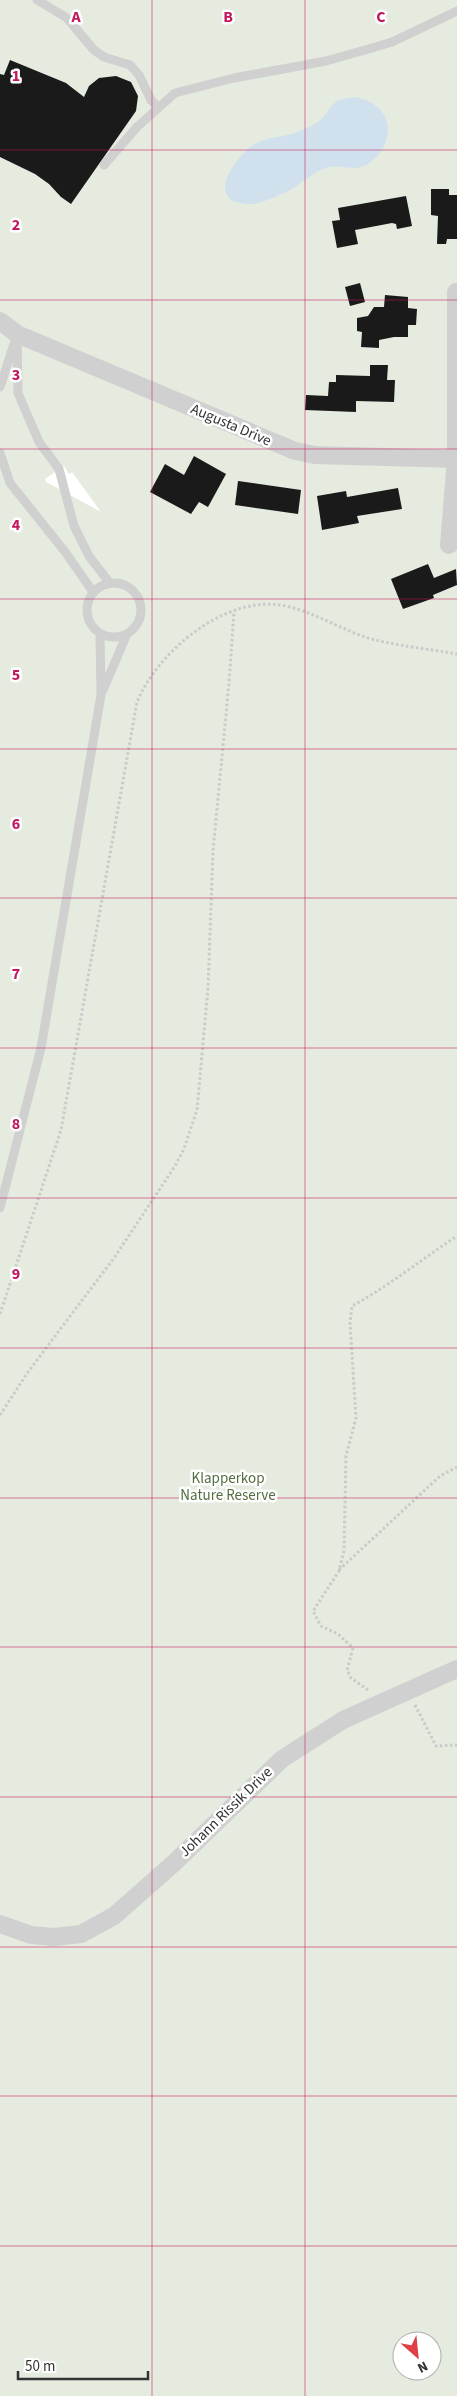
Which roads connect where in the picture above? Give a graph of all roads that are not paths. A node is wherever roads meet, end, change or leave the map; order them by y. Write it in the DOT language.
graph roads {
  1 [pos="38,0"];
  2 [pos="457,11"];
  3 [pos="158,107"];
  4 [pos="104,165"];
  5 [pos="456,292"];
  6 [pos="0,321"];
  7 [pos="17,334"];
  8 [pos="0,387"];
  9 [pos="0,453"];
  10 [pos="456,459"];
  11 [pos="449,545"];
  12 [pos="109,582"];
  13 [pos="93,592"];
  14 [pos="100,634"];
  15 [pos="127,634"];
  16 [pos="101,695"];
  17 [pos="0,1208"];
  18 [pos="457,1669"];
  19 [pos="0,1924"];
  1 -- 3 [label="lane"];
  2 -- 3 [label="lane"];
  3 -- 4 [label="lane"];
  5 -- 10 [label="street"];
  6 -- 7 [label="street, Augusta Drive"];
  7 -- 8 [label="lane"];
  7 -- 10 [label="street, Augusta Drive"];
  7 -- 12 [label="lane"];
  9 -- 13 [label="lane"];
  10 -- 11 [label="street"];
  12 -- 13 [label="lane"];
  12 -- 15 [label="lane"];
  13 -- 14 [label="lane"];
  14 -- 15 [label="lane"];
  14 -- 16 [label="lane"];
  15 -- 16 [label="lane"];
  16 -- 17 [label="lane"];
  18 -- 19 [label="street, Johann Rissik Drive"];
}
